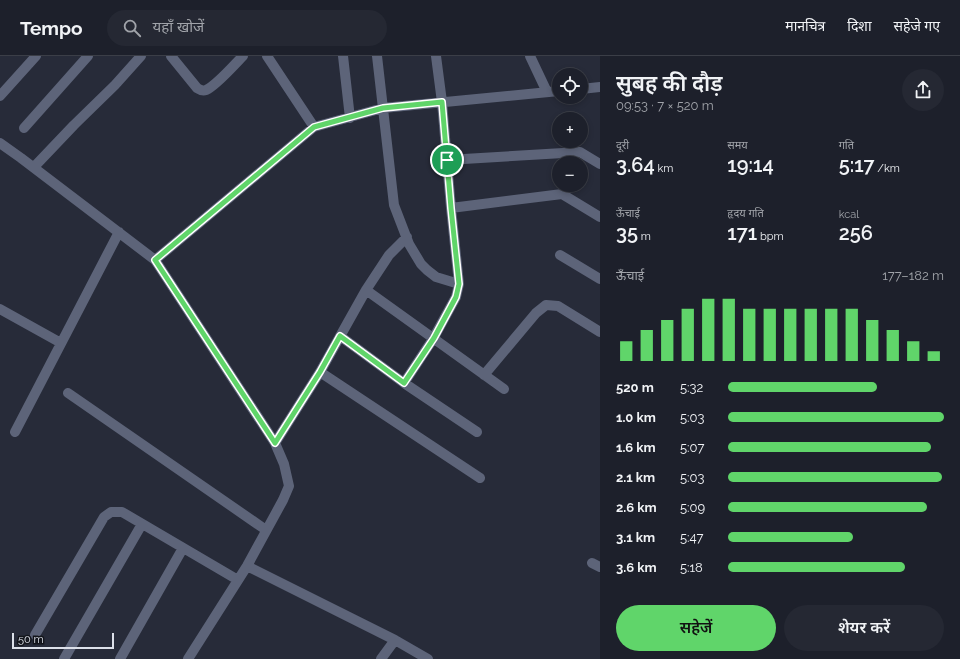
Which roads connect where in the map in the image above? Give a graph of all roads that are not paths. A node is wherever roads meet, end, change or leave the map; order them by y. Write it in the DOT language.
graph roads {
  1 [pos="36,56"];
  2 [pos="88,56"];
  3 [pos="141,56"];
  4 [pos="171,56"];
  5 [pos="243,56"];
  6 [pos="267,56"];
  7 [pos="343,56"];
  8 [pos="377,56"];
  9 [pos="436,56"];
  10 [pos="530,56"];
  11 [pos="600,88"];
  12 [pos="588,89"];
  13 [pos="547,92"];
  14 [pos="552,92"];
  15 [pos="0,96"];
  16 [pos="442,102"];
  17 [pos="383,108"];
  18 [pos="350,118"];
  19 [pos="314,127"];
  20 [pos="24,128"];
  21 [pos="0,143"];
  22 [pos="447,160"];
  23 [pos="600,164"];
  24 [pos="34,167"];
  25 [pos="451,208"];
  26 [pos="600,217"];
  27 [pos="119,232"];
  28 [pos="407,237"];
  29 [pos="560,255"];
  30 [pos="155,260"];
  31 [pos="600,279"];
  32 [pos="459,284"];
  33 [pos="366,290"];
  34 [pos="0,310"];
  35 [pos="600,332"];
  36 [pos="340,336"];
  37 [pos="434,338"];
  38 [pos="61,343"];
  39 [pos="320,372"];
  40 [pos="484,375"];
  41 [pos="404,383"];
  42 [pos="504,389"];
  43 [pos="68,393"];
  44 [pos="15,432"];
  45 [pos="477,432"];
  46 [pos="275,443"];
  47 [pos="480,478"];
  48 [pos="142,524"];
  49 [pos="266,530"];
  50 [pos="183,548"];
  51 [pos="247,566"];
  52 [pos="238,580"];
  53 [pos="35,635"];
  54 [pos="395,640"];
  55 [pos="64,659"];
  56 [pos="120,659"];
  57 [pos="188,659"];
  58 [pos="381,659"];
  59 [pos="428,659"];
  1 -- 15 [label="street"];
  2 -- 20 [label="street"];
  3 -- 24 [label="street"];
  4 -- 5 [label="street"];
  6 -- 19 [label="street"];
  7 -- 18 [label="street"];
  8 -- 17 [label="street"];
  9 -- 16 [label="street"];
  10 -- 13 [label="street"];
  11 -- 12 [label="street"];
  13 -- 14 [label="street"];
  13 -- 16 [label="street"];
  16 -- 17 [label="street"];
  16 -- 22 [label="street"];
  17 -- 18 [label="street"];
  17 -- 28 [label="street"];
  18 -- 19 [label="street"];
  19 -- 30 [label="street"];
  21 -- 24 [label="street"];
  22 -- 23 [label="street"];
  22 -- 25 [label="street"];
  24 -- 27 [label="street"];
  25 -- 26 [label="street"];
  25 -- 32 [label="street"];
  27 -- 30 [label="street"];
  27 -- 38 [label="street"];
  28 -- 32 [label="street"];
  28 -- 33 [label="street"];
  29 -- 31 [label="street"];
  30 -- 46 [label="street"];
  32 -- 37 [label="street"];
  33 -- 36 [label="street"];
  33 -- 37 [label="street"];
  34 -- 38 [label="street"];
  35 -- 40 [label="street"];
  36 -- 39 [label="street"];
  36 -- 41 [label="street"];
  37 -- 40 [label="street"];
  37 -- 41 [label="street"];
  38 -- 44 [label="street"];
  39 -- 46 [label="street"];
  39 -- 47 [label="street"];
  40 -- 42 [label="street"];
  41 -- 45 [label="street"];
  43 -- 49 [label="street"];
  46 -- 49 [label="street"];
  48 -- 50 [label="street"];
  48 -- 53 [label="street"];
  48 -- 55 [label="street"];
  49 -- 51 [label="street"];
  50 -- 52 [label="street"];
  50 -- 56 [label="street"];
  51 -- 52 [label="street"];
  51 -- 54 [label="street"];
  52 -- 57 [label="street"];
  54 -- 58 [label="street"];
  54 -- 59 [label="street"];
}
